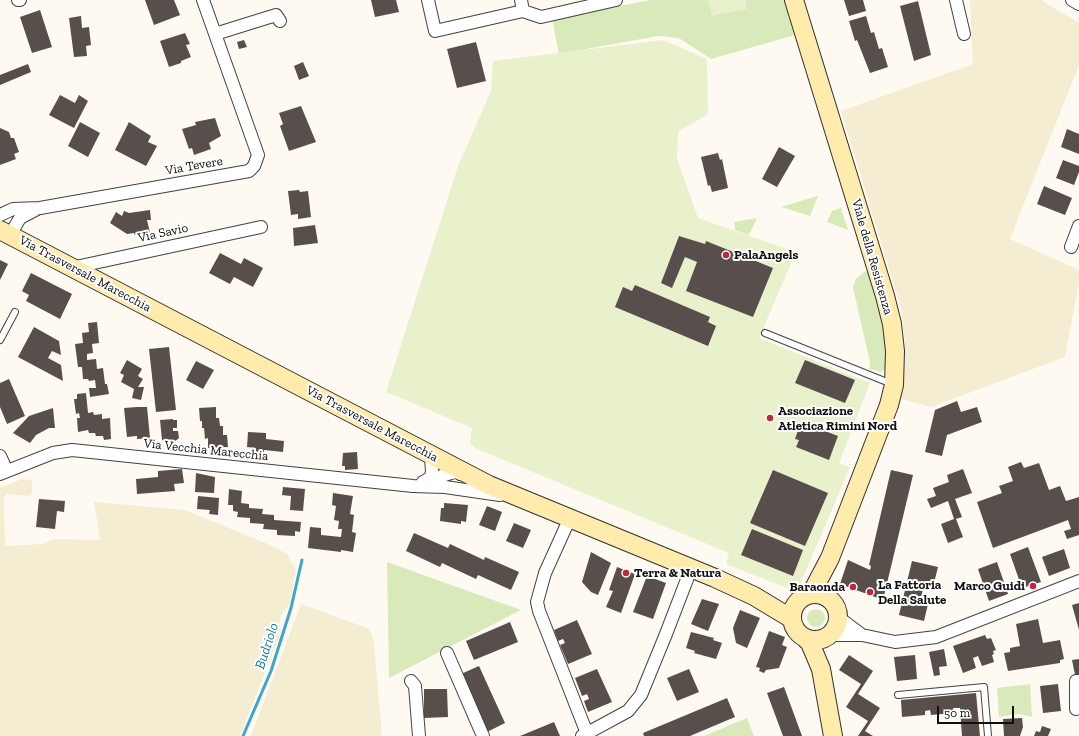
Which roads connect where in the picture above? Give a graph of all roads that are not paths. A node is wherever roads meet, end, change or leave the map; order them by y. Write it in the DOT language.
graph roads {
  1 [pos="203,0"];
  2 [pos="428,0"];
  3 [pos="616,0"];
  4 [pos="794,0"];
  5 [pos="956,0"];
  6 [pos="1072,0"];
  7 [pos="1079,4"];
  8 [pos="524,8"];
  9 [pos="278,18"];
  10 [pos="215,34"];
  11 [pos="964,34"];
  12 [pos="40,208"];
  13 [pos="0,215"];
  14 [pos="1079,226"];
  15 [pos="262,227"];
  16 [pos="5,232"];
  17 [pos="1070,247"];
  18 [pos="71,268"];
  19 [pos="15,312"];
  20 [pos="766,333"];
  21 [pos="0,340"];
  22 [pos="894,385"];
  23 [pos="426,453"];
  24 [pos="0,456"];
  25 [pos="462,472"];
  26 [pos="3,473"];
  27 [pos="418,484"];
  28 [pos="445,487"];
  29 [pos="516,497"];
  30 [pos="570,520"];
  31 [pos="830,558"];
  32 [pos="690,569"];
  33 [pos="1079,581"];
  34 [pos="754,596"];
  35 [pos="805,597"];
  36 [pos="830,600"];
  37 [pos="838,617"];
  38 [pos="792,619"];
  39 [pos="862,635"];
  40 [pos="827,637"];
  41 [pos="804,638"];
  42 [pos="447,653"];
  43 [pos="824,679"];
  44 [pos="411,681"];
  45 [pos="1079,681"];
  46 [pos="898,695"];
  47 [pos="1076,709"];
  48 [pos="586,735"];
  49 [pos="419,736"];
  50 [pos="483,736"];
  51 [pos="833,736"];
  52 [pos="988,736"];
  1 -- 10 [label="street, Via Tevere"];
  2 -- 8 [label="street"];
  3 -- 8 [label="street"];
  4 -- 22 [label="street, Viale della Resistenza"];
  5 -- 11 [label="street"];
  6 -- 7 [label="street"];
  9 -- 10 [label="street"];
  10 -- 12 [label="street, Via Tevere"];
  12 -- 13 [label="street, Via Tevere"];
  12 -- 16 [label="street"];
  14 -- 17 [label="street"];
  15 -- 18 [label="street, Via Savio"];
  16 -- 18 [label="street, Via Trasversale Marecchia"];
  18 -- 23 [label="street, Via Trasversale Marecchia"];
  19 -- 21 [label="lane"];
  20 -- 22 [label="lane"];
  22 -- 31 [label="street, Viale della Resistenza"];
  23 -- 25 [label="street, Via Trasversale Marecchia"];
  23 -- 27 [label="street"];
  24 -- 26 [label="street"];
  25 -- 27 [label="street, Via Vecchia Marecchia"];
  25 -- 28 [label="street"];
  25 -- 29 [label="street, Via Trasversale Marecchia"];
  26 -- 27 [label="street, Via Vecchia Marecchia"];
  27 -- 28 [label="street, Via Vecchia Marecchia"];
  28 -- 29 [label="street, Via Vecchia Marecchia"];
  29 -- 30 [label="street, Via Trasversale Marecchia"];
  30 -- 32 [label="street, Via Trasversale Marecchia"];
  30 -- 48 [label="street"];
  31 -- 35 [label="street, Viale della Resistenza"];
  31 -- 36 [label="street, Viale della Resistenza"];
  32 -- 34 [label="street, Via Trasversale Marecchia"];
  32 -- 48 [label="street"];
  33 -- 39 [label="street"];
  34 -- 35 [label="street, Via Trasversale Marecchia"];
  34 -- 38 [label="street, Via Trasversale Marecchia"];
  35 -- 36 [label="street"];
  35 -- 38 [label="street"];
  36 -- 37 [label="street"];
  37 -- 39 [label="street"];
  37 -- 40 [label="street"];
  38 -- 41 [label="street"];
  39 -- 40 [label="street"];
  40 -- 41 [label="street"];
  40 -- 43 [label="street"];
  41 -- 43 [label="street"];
  42 -- 50 [label="street"];
  43 -- 51 [label="street"];
  44 -- 49 [label="street"];
  45 -- 47 [label="street"];
  46 -- 52 [label="lane"];
}
